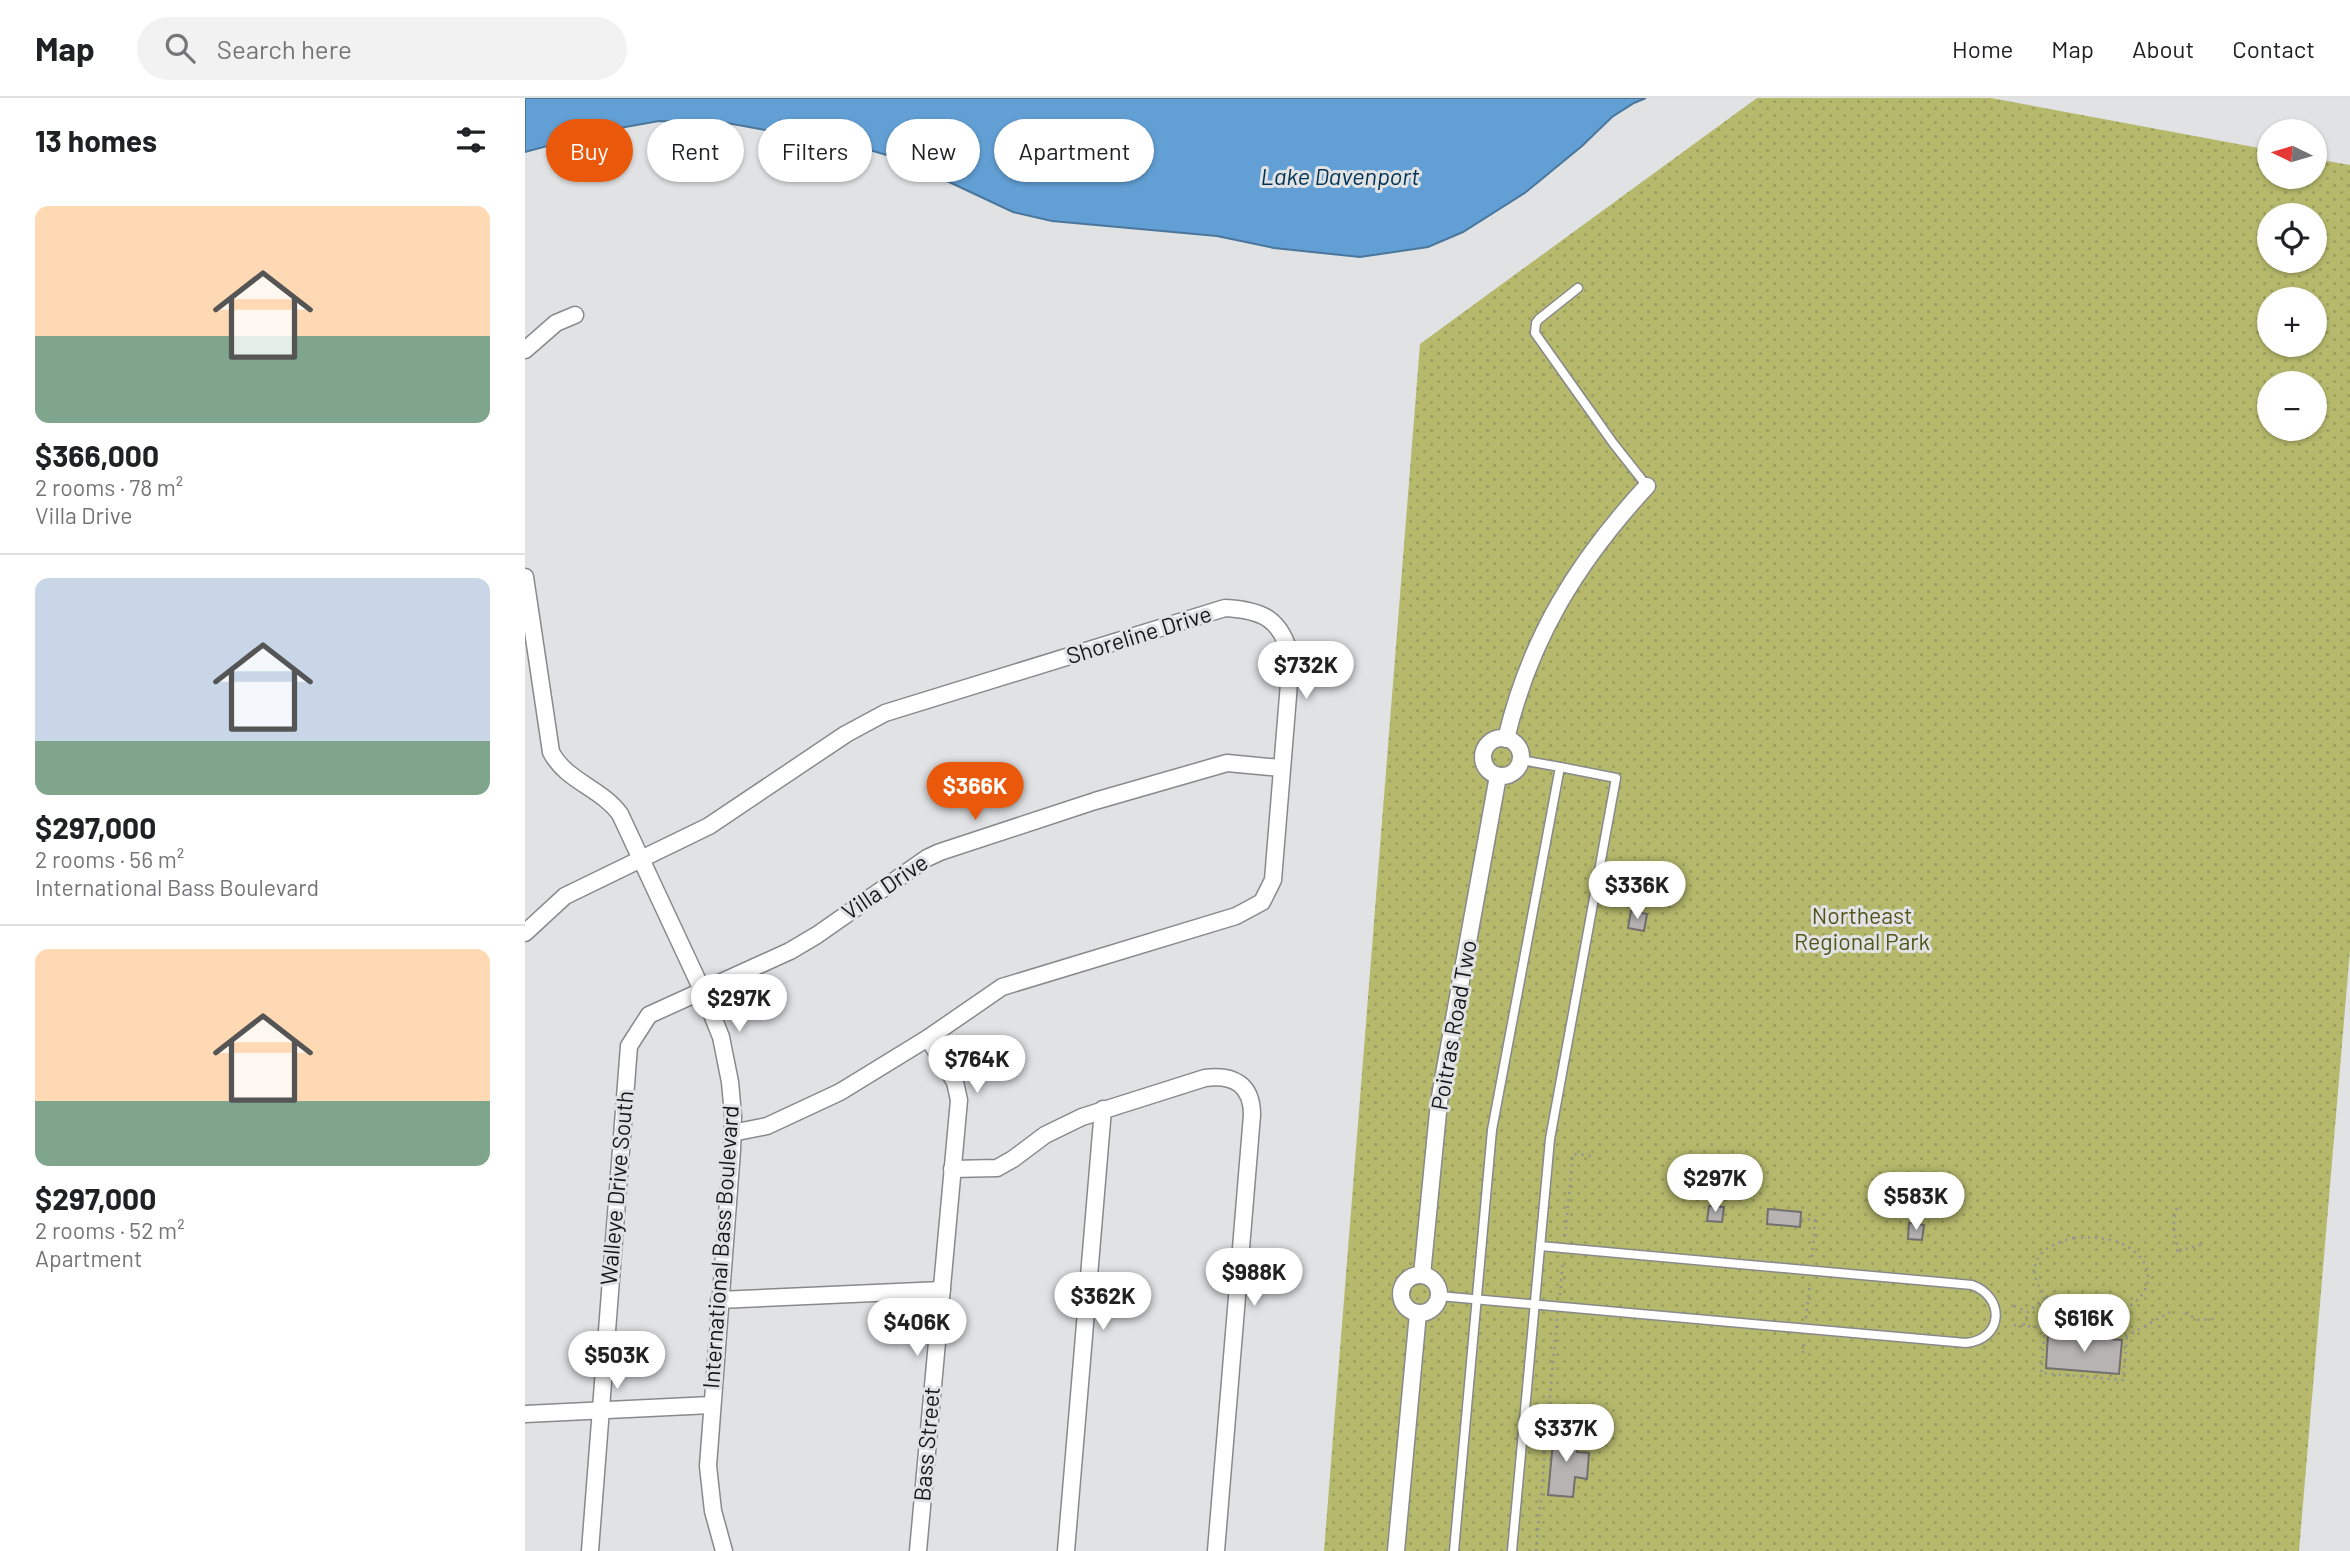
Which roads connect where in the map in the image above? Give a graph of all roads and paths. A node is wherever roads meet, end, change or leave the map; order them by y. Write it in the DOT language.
graph roads {
  1 [pos="1578,288"];
  2 [pos="575,315"];
  3 [pos="525,350"];
  4 [pos="1647,486"];
  5 [pos="525,577"];
  6 [pos="1506,738"];
  7 [pos="1521,761"];
  8 [pos="1560,767"];
  9 [pos="1281,768"];
  10 [pos="1498,776"];
  11 [pos="641,858"];
  12 [pos="525,933"];
  13 [pos="703,992"];
  14 [pos="929,1038"];
  15 [pos="1103,1109"];
  16 [pos="732,1133"];
  17 [pos="1595,1156"];
  18 [pos="952,1169"];
  19 [pos="2177,1208"];
  20 [pos="2203,1244"];
  21 [pos="1540,1246"];
  22 [pos="1564,1248"];
  23 [pos="1422,1275"];
  24 [pos="942,1290"];
  25 [pos="1439,1296"];
  26 [pos="2046,1297"];
  27 [pos="1476,1299"];
  28 [pos="719,1300"];
  29 [pos="1535,1305"];
  30 [pos="2014,1306"];
  31 [pos="1559,1307"];
  32 [pos="2172,1311"];
  33 [pos="2028,1312"];
  34 [pos="1418,1313"];
  35 [pos="2185,1313"];
  36 [pos="2078,1314"];
  37 [pos="2096,1315"];
  38 [pos="2218,1319"];
  39 [pos="2014,1325"];
  40 [pos="2024,1326"];
  41 [pos="2045,1328"];
  42 [pos="2076,1331"];
  43 [pos="2094,1333"];
  44 [pos="2127,1336"];
  45 [pos="711,1405"];
  46 [pos="599,1411"];
  47 [pos="525,1414"];
  48 [pos="590,1551"];
  49 [pos="724,1551"];
  50 [pos="918,1551"];
  51 [pos="1066,1551"];
  52 [pos="1216,1551"];
  53 [pos="1396,1551"];
  54 [pos="1454,1551"];
  55 [pos="1512,1551"];
  56 [pos="1536,1551"];
  1 -- 4 [label="lane"];
  2 -- 3 [label="street"];
  4 -- 6 [label="street"];
  5 -- 11 [label="street, International Bass Boulevard"];
  6 -- 7 [label="street"];
  6 -- 10 [label="street"];
  7 -- 8 [label="lane"];
  7 -- 10 [label="street"];
  8 -- 21 [label="lane"];
  8 -- 27 [label="lane"];
  9 -- 11 [label="street, Shoreline Drive"];
  9 -- 13 [label="street, Villa Drive"];
  9 -- 14 [label="street, Shoreline Drive"];
  10 -- 23 [label="street, Poitras Road Two"];
  11 -- 12 [label="street, Shoreline Drive"];
  11 -- 13 [label="street, International Bass Boulevard"];
  13 -- 16 [label="street, International Bass Boulevard"];
  13 -- 46 [label="street, Walleye Drive South"];
  14 -- 16 [label="street, Shoreline Drive"];
  14 -- 18 [label="street, Bass Street"];
  15 -- 18 [label="street"];
  15 -- 51 [label="street"];
  15 -- 52 [label="street"];
  16 -- 28 [label="street, International Bass Boulevard"];
  17 -- 22 [label="path"];
  18 -- 24 [label="street, Bass Street"];
  19 -- 20 [label="path"];
  21 -- 22 [label="lane"];
  21 -- 29 [label="lane"];
  22 -- 31 [label="path"];
  22 -- 31 [label="lane"];
  23 -- 25 [label="street"];
  23 -- 34 [label="street"];
  24 -- 28 [label="street"];
  24 -- 50 [label="street, Bass Street"];
  25 -- 27 [label="lane"];
  25 -- 34 [label="street"];
  26 -- 33 [label="path"];
  26 -- 36 [label="path"];
  26 -- 37 [label="path"];
  27 -- 29 [label="lane"];
  27 -- 54 [label="lane"];
  28 -- 45 [label="street, International Bass Boulevard"];
  29 -- 31 [label="lane"];
  29 -- 55 [label="lane"];
  30 -- 33 [label="path"];
  31 -- 56 [label="path"];
  32 -- 44 [label="path"];
  33 -- 40 [label="path"];
  34 -- 53 [label="street"];
  35 -- 38 [label="path"];
  36 -- 37 [label="path"];
  36 -- 42 [label="path"];
  37 -- 43 [label="path"];
  39 -- 40 [label="path"];
  40 -- 41 [label="path"];
  41 -- 42 [label="path"];
  41 -- 44 [label="path"];
  42 -- 43 [label="path"];
  43 -- 44 [label="path"];
  45 -- 46 [label="street"];
  45 -- 49 [label="street, International Bass Boulevard"];
  46 -- 47 [label="street"];
  46 -- 48 [label="street, Walleye Drive South"];
}
